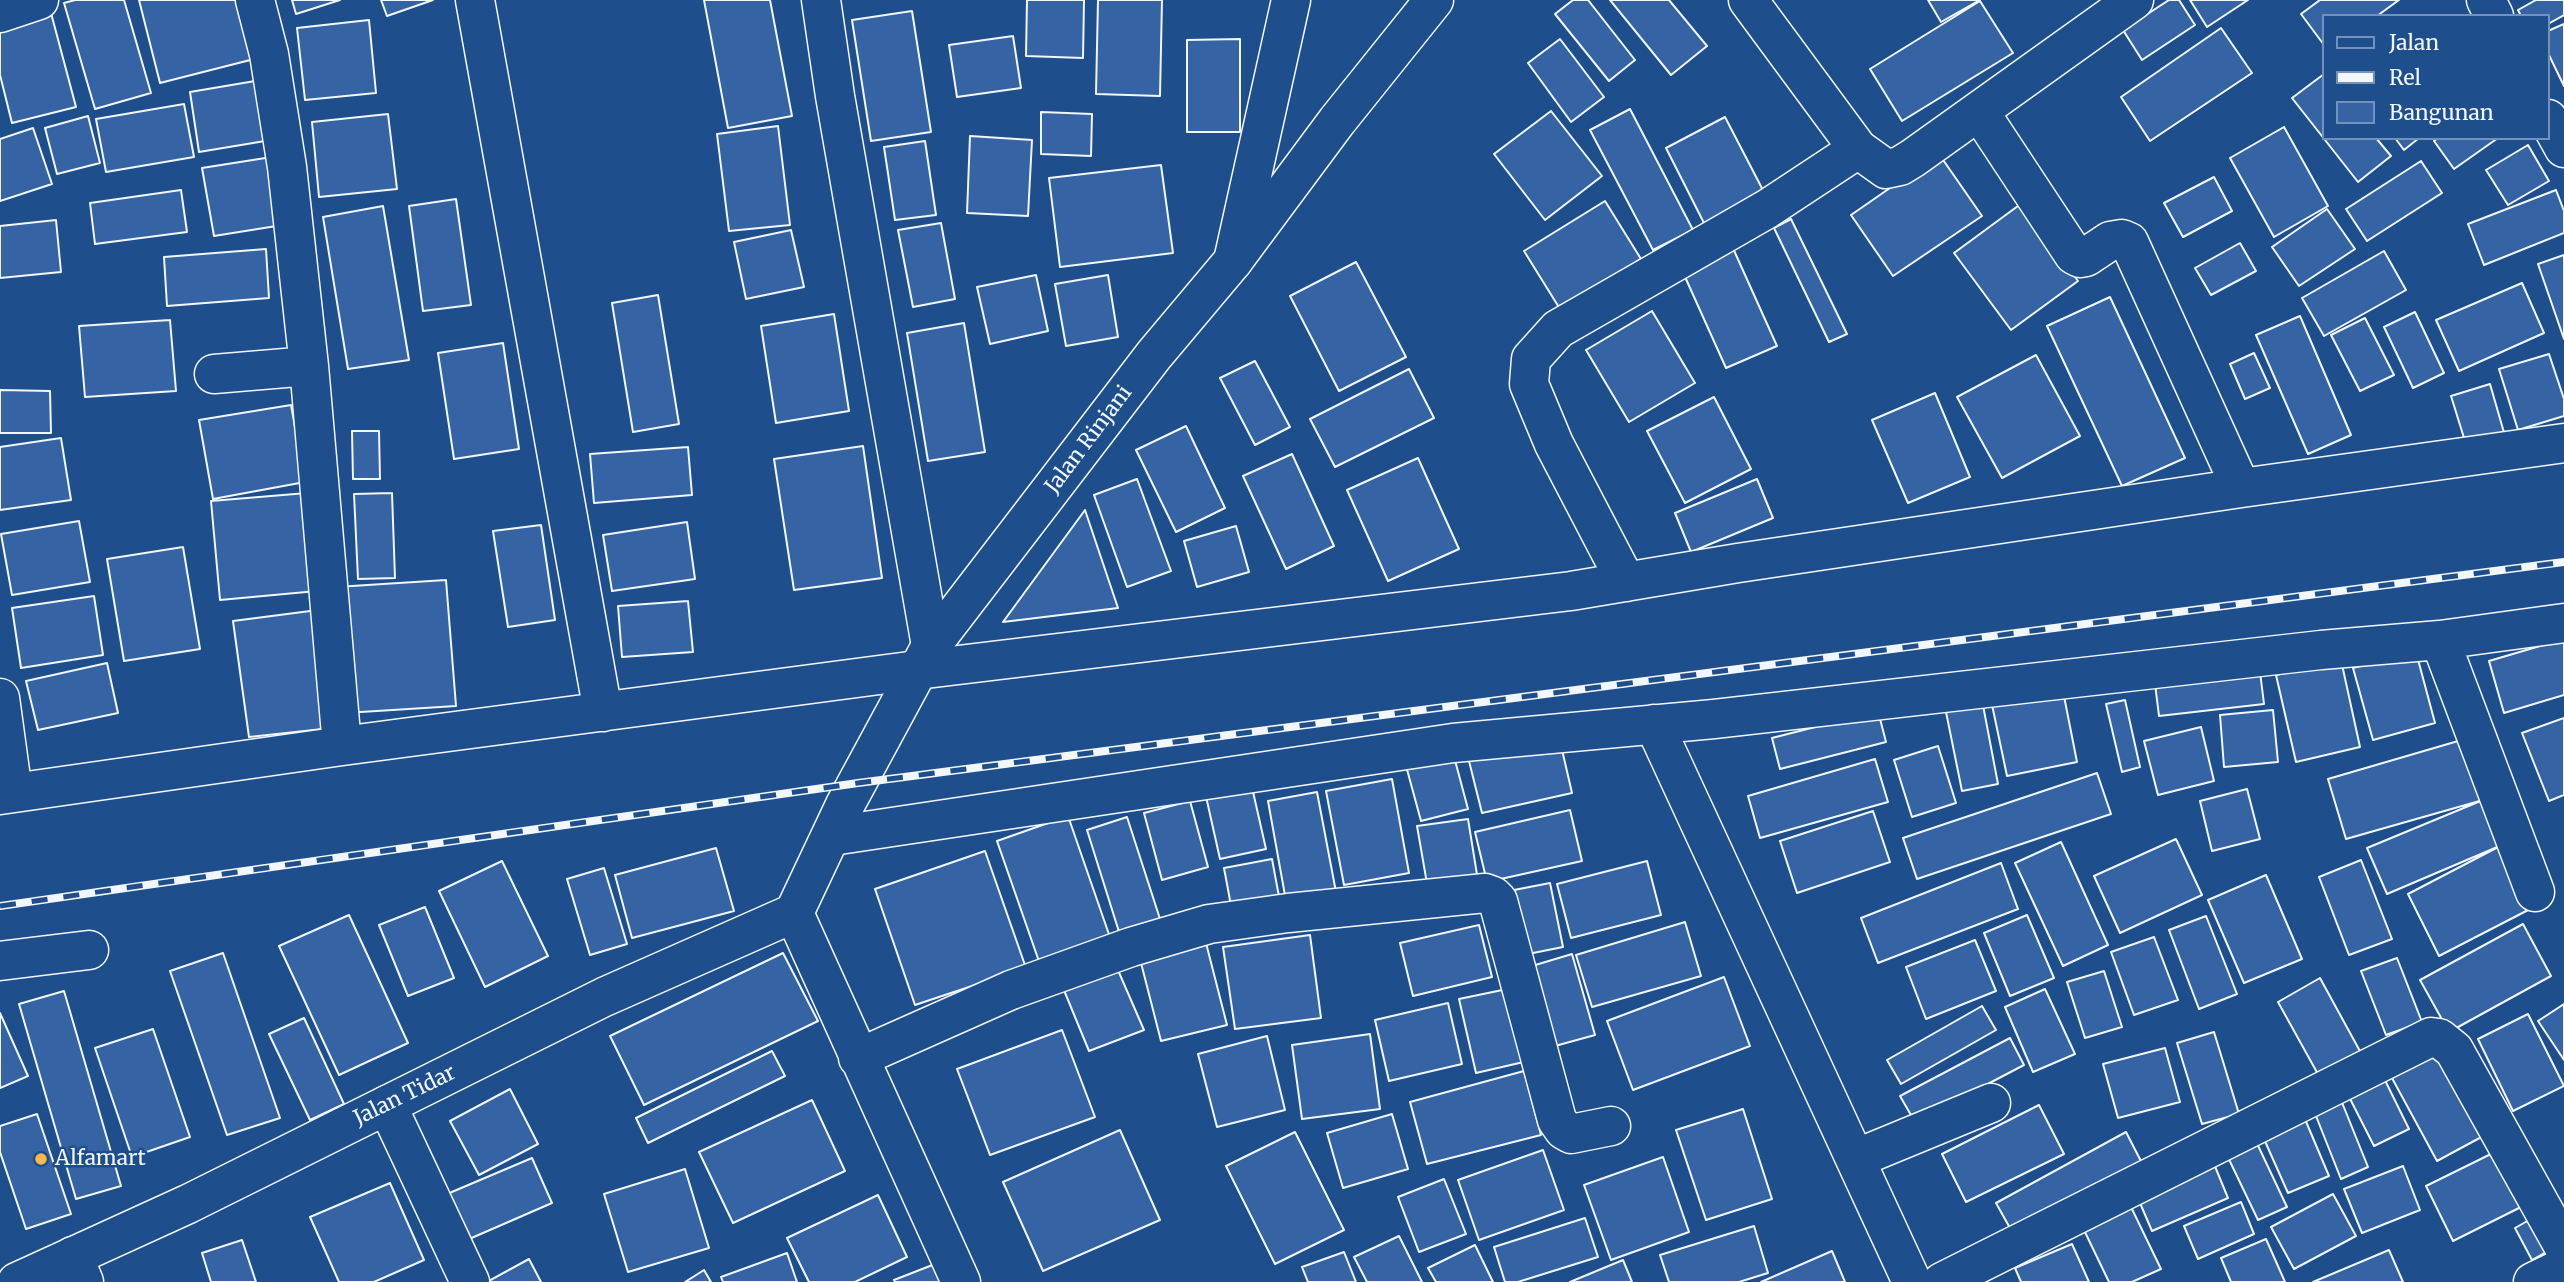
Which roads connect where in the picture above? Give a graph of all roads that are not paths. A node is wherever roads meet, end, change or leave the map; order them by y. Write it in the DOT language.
graph roads {
  1 [pos="39,0"];
  2 [pos="256,0"];
  3 [pos="475,0"];
  4 [pos="821,0"];
  5 [pos="1291,0"];
  6 [pos="1434,0"];
  7 [pos="1748,0"];
  8 [pos="2134,0"];
  9 [pos="0,13"];
  10 [pos="1979,111"];
  11 [pos="2550,122"];
  12 [pos="2564,148"];
  13 [pos="1858,149"];
  14 [pos="1233,261"];
  15 [pos="309,366"];
  16 [pos="214,374"];
  17 [pos="2564,443"];
  18 [pos="2241,488"];
  19 [pos="1626,582"];
  20 [pos="2564,623"];
  21 [pos="2440,640"];
  22 [pos="924,658"];
  23 [pos="0,698"];
  24 [pos="603,712"];
  25 [pos="1654,724"];
  26 [pos="342,746"];
  27 [pos="7,794"];
  28 [pos="832,836"];
  29 [pos="2535,892"];
  30 [pos="794,913"];
  31 [pos="89,950"];
  32 [pos="0,961"];
  33 [pos="858,1058"];
  34 [pos="1991,1103"];
  35 [pos="387,1105"];
  36 [pos="1611,1126"];
  37 [pos="1855,1160"];
  38 [pos="2564,1247"];
  39 [pos="2564,1267"];
  40 [pos="79,1269"];
  41 [pos="17,1282"];
  42 [pos="470,1282"];
  43 [pos="961,1282"];
  44 [pos="1912,1282"];
  45 [pos="1942,1282"];
  46 [pos="2533,1282"];
  1 -- 9 [label="street"];
  2 -- 15 [label="street"];
  3 -- 24 [label="street"];
  4 -- 22 [label="street"];
  5 -- 14 [label="street"];
  6 -- 14 [label="street, Jalan Rinjani"];
  7 -- 13 [label="street"];
  8 -- 10 [label="street"];
  10 -- 13 [label="street"];
  10 -- 18 [label="street"];
  11 -- 12 [label="street"];
  13 -- 19 [label="street"];
  14 -- 22 [label="street, Jalan Rinjani"];
  15 -- 16 [label="street"];
  15 -- 26 [label="street"];
  17 -- 18 [label="street"];
  18 -- 19 [label="street"];
  19 -- 22 [label="street"];
  20 -- 21 [label="street"];
  21 -- 25 [label="street"];
  21 -- 29 [label="street"];
  22 -- 24 [label="street"];
  22 -- 28 [label="street, Jalan Rinjani"];
  23 -- 27 [label="street"];
  24 -- 26 [label="street"];
  25 -- 28 [label="street"];
  25 -- 37 [label="street"];
  26 -- 27 [label="street"];
  28 -- 30 [label="street, Jalan Rinjani"];
  30 -- 33 [label="street"];
  30 -- 35 [label="street, Jalan Tidar"];
  31 -- 32 [label="street"];
  33 -- 36 [label="street"];
  33 -- 43 [label="street"];
  34 -- 37 [label="street"];
  35 -- 40 [label="street, Jalan Tidar"];
  35 -- 42 [label="street"];
  37 -- 44 [label="street"];
  38 -- 45 [label="street"];
  39 -- 46 [label="street"];
  40 -- 41 [label="street, Jalan Tidar"];
}
